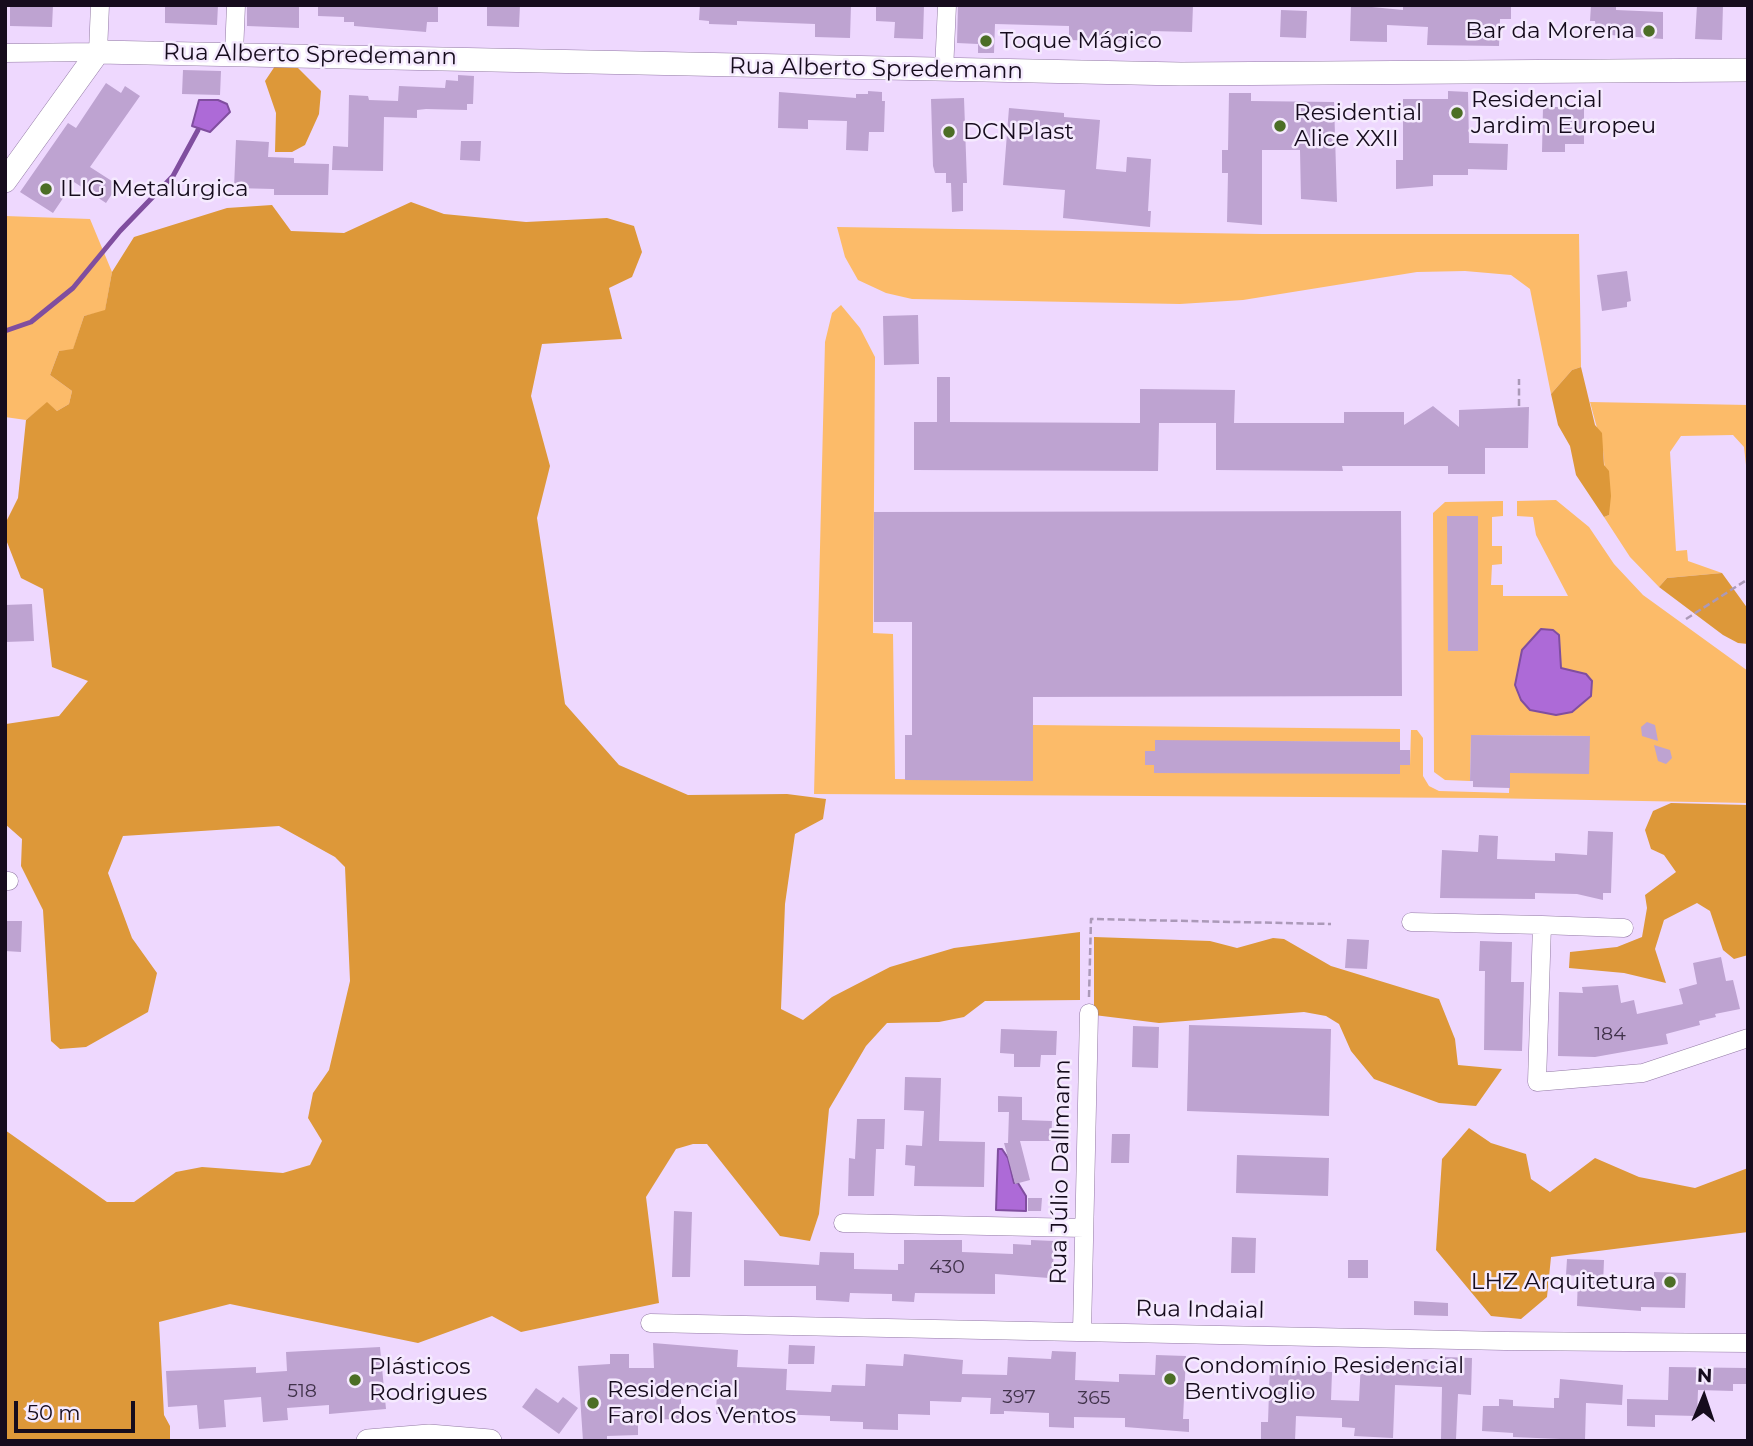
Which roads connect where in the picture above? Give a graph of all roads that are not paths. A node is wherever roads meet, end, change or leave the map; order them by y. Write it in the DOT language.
graph roads {
  1 [pos="100,5"];
  2 [pos="236,5"];
  3 [pos="947,5"];
  4 [pos="98,52"];
  5 [pos="5,53"];
  6 [pos="234,53"];
  7 [pos="1748,70"];
  8 [pos="944,71"];
  9 [pos="5,181"];
  10 [pos="1411,922"];
  11 [pos="1542,925"];
  12 [pos="1624,928"];
  13 [pos="1089,1013"];
  14 [pos="1748,1038"];
  15 [pos="843,1223"];
  16 [pos="1084,1228"];
  17 [pos="650,1324"];
  18 [pos="1083,1332"];
  19 [pos="1748,1343"];
  20 [pos="368,1441"];
  21 [pos="490,1441"];
  1 -- 4 [label="street"];
  2 -- 6 [label="street"];
  3 -- 8 [label="street"];
  4 -- 5 [label="street, Rua Alberto Spredemann"];
  4 -- 6 [label="street, Rua Alberto Spredemann"];
  4 -- 9 [label="street"];
  6 -- 8 [label="street, Rua Alberto Spredemann"];
  7 -- 8 [label="street, Rua Alberto Spredemann"];
  10 -- 11 [label="street"];
  11 -- 12 [label="street"];
  11 -- 14 [label="street"];
  13 -- 16 [label="street, Rua Júlio Dallmann"];
  15 -- 16 [label="street"];
  16 -- 18 [label="street, Rua Júlio Dallmann"];
  17 -- 18 [label="street, Rua Indaial"];
  18 -- 19 [label="street, Rua Indaial"];
  20 -- 21 [label="street"];
}
